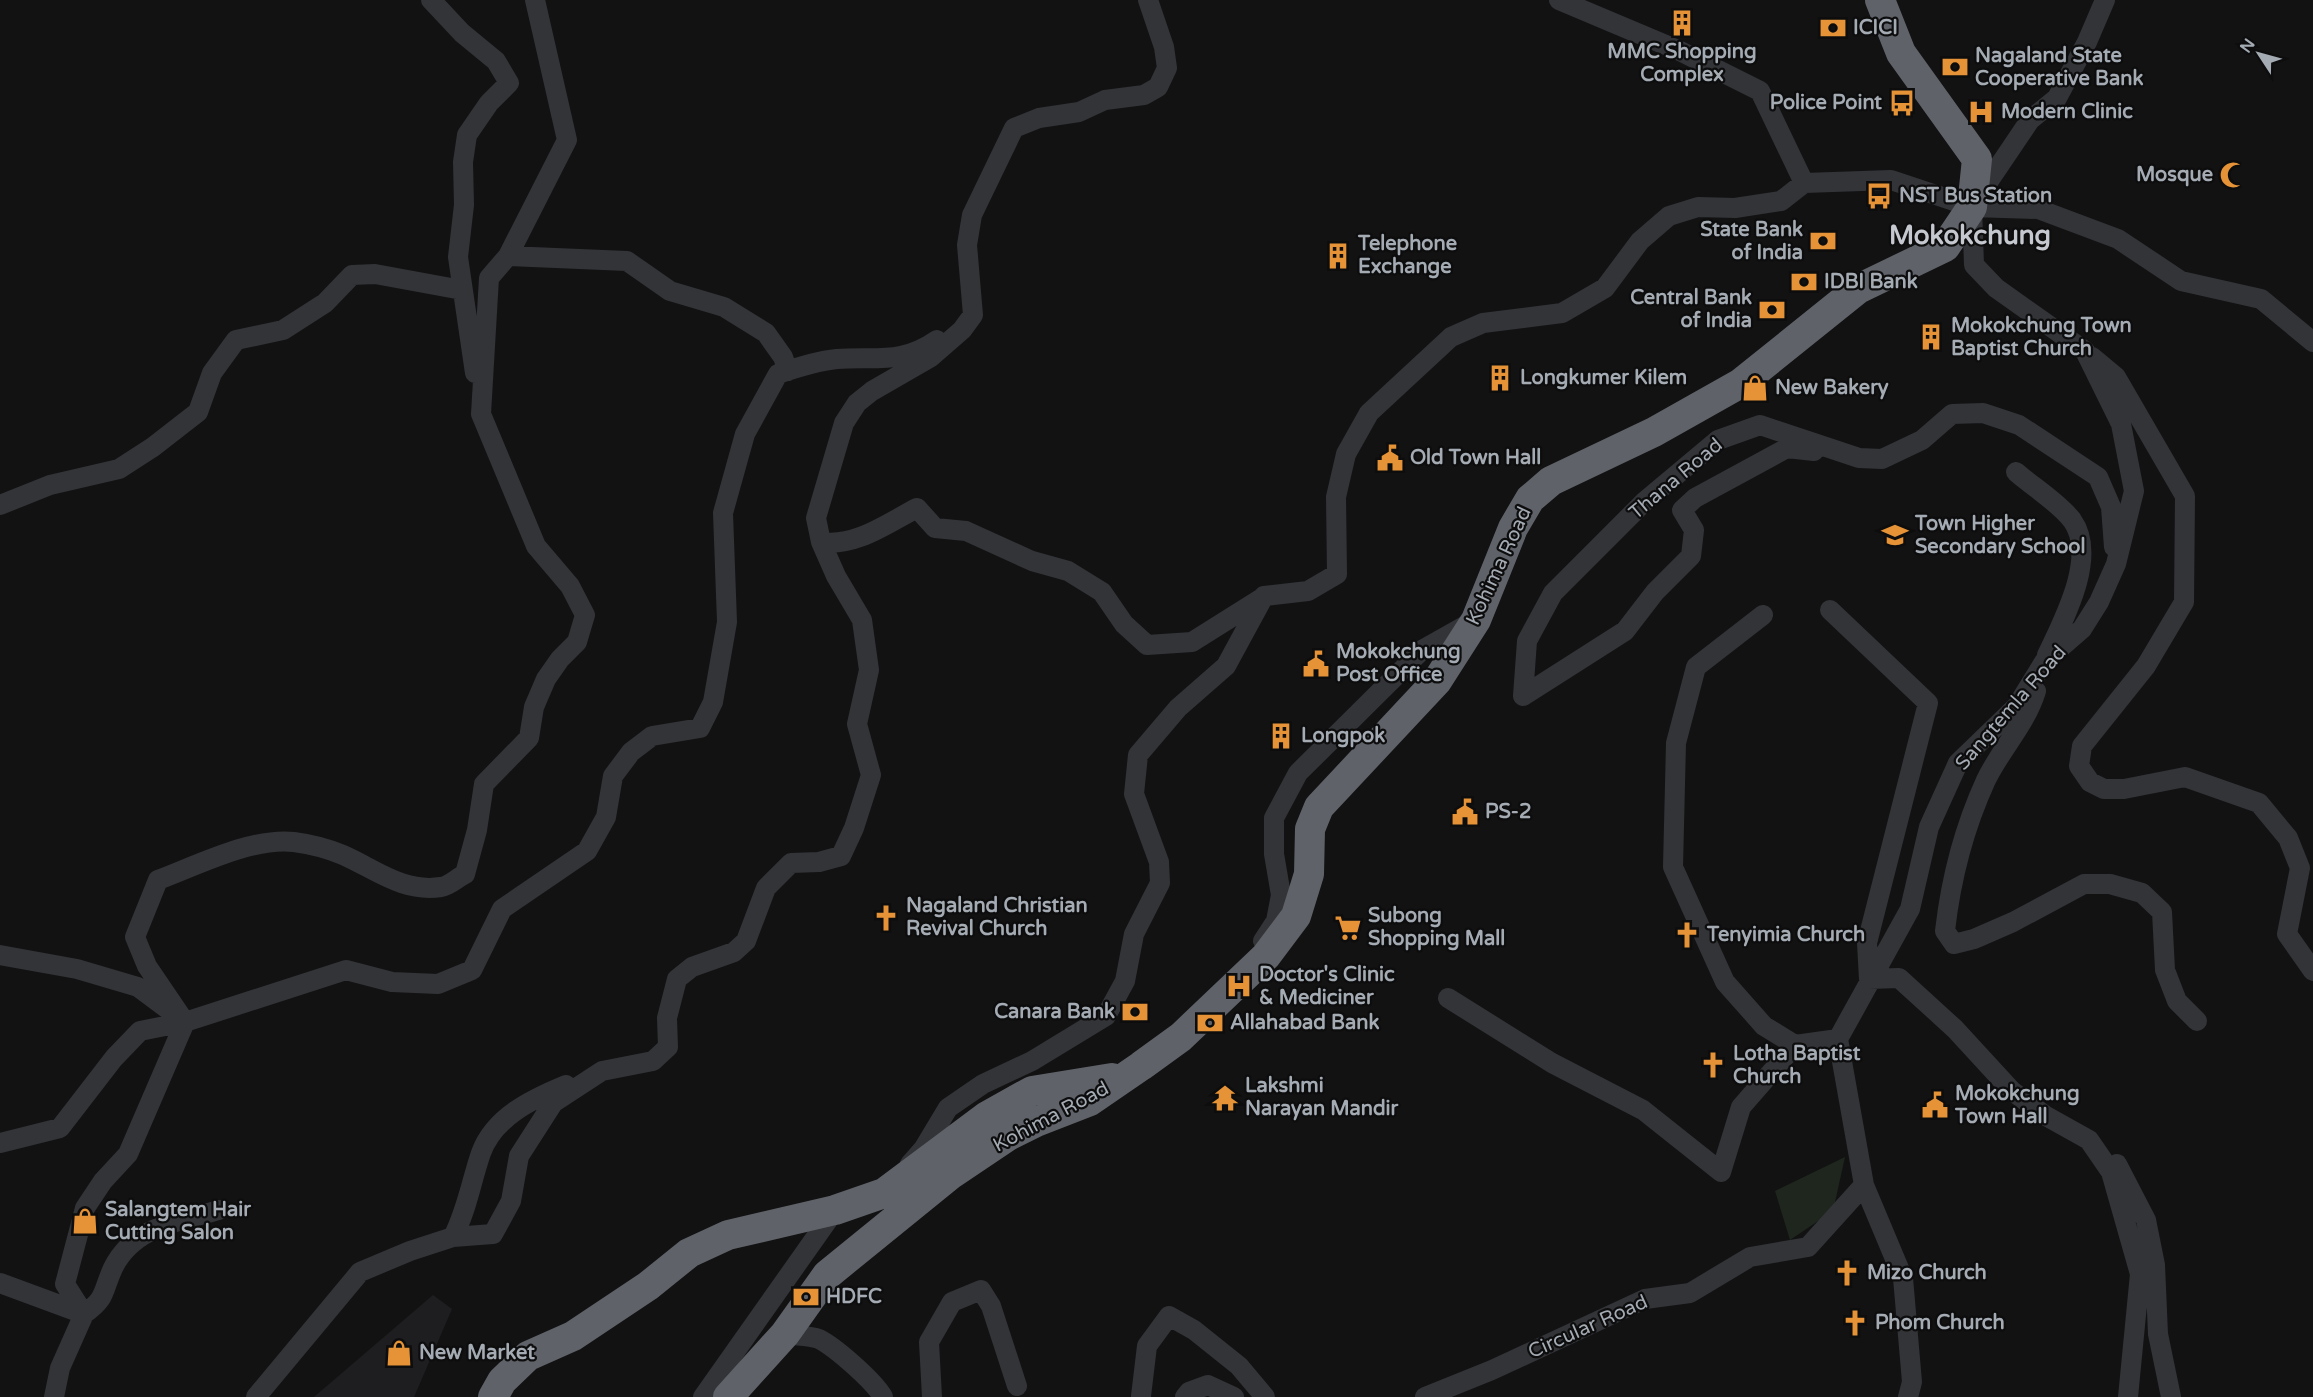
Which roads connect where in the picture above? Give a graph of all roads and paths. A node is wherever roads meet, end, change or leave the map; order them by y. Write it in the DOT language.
graph roads {
  1 [pos="431,0"];
  2 [pos="536,0"];
  3 [pos="1148,0"];
  4 [pos="1559,0"];
  5 [pos="1880,0"];
  6 [pos="2105,0"];
  7 [pos="1804,183"];
  8 [pos="1972,207"];
  9 [pos="508,256"];
  10 [pos="462,290"];
  11 [pos="973,315"];
  12 [pos="2313,342"];
  13 [pos="2085,351"];
  14 [pos="788,370"];
  15 [pos="482,414"];
  16 [pos="1859,458"];
  17 [pos="2016,472"];
  18 [pos="0,505"];
  19 [pos="821,542"];
  20 [pos="2116,564"];
  21 [pos="1264,596"];
  22 [pos="1830,610"];
  23 [pos="1763,615"];
  24 [pos="1476,620"];
  25 [pos="2044,662"];
  26 [pos="0,955"];
  27 [pos="2313,971"];
  28 [pos="1240,979"];
  29 [pos="1869,979"];
  30 [pos="1448,998"];
  31 [pos="2197,1021"];
  32 [pos="185,1022"];
  33 [pos="1838,1039"];
  34 [pos="1795,1045"];
  35 [pos="602,1071"];
  36 [pos="1126,1076"];
  37 [pos="2089,1140"];
  38 [pos="0,1143"];
  39 [pos="1864,1185"];
  40 [pos="884,1193"];
  41 [pos="219,1210"];
  42 [pos="835,1210"];
  43 [pos="453,1237"];
  44 [pos="0,1283"];
  45 [pos="84,1314"];
  46 [pos="785,1334"];
  47 [pos="1017,1386"];
  48 [pos="1141,1396"];
  49 [pos="54,1397"];
  50 [pos="256,1397"];
  51 [pos="493,1397"];
  52 [pos="703,1397"];
  53 [pos="728,1397"];
  54 [pos="883,1397"];
  55 [pos="932,1397"];
  56 [pos="1185,1397"];
  57 [pos="1234,1397"];
  58 [pos="1264,1397"];
  59 [pos="1425,1397"];
  60 [pos="1908,1397"];
  61 [pos="2128,1397"];
  62 [pos="2171,1397"];
  1 -- 10 [label="street"];
  2 -- 9 [label="street"];
  3 -- 11 [label="street"];
  4 -- 7 [label="street"];
  5 -- 8 [label="highway, Kohima Road"];
  6 -- 8 [label="street"];
  7 -- 8 [label="street"];
  7 -- 21 [label="street"];
  8 -- 12 [label="street"];
  8 -- 13 [label="street, Sangtemla Road"];
  8 -- 24 [label="highway, Kohima Road"];
  9 -- 14 [label="street"];
  9 -- 15 [label="street"];
  10 -- 15 [label="street"];
  10 -- 18 [label="street"];
  11 -- 14 [label="street"];
  11 -- 19 [label="street"];
  13 -- 20 [label="street, Sangtemla Road"];
  13 -- 27 [label="street"];
  14 -- 32 [label="street"];
  15 -- 32 [label="street"];
  16 -- 16 [label="street, Thana Road"];
  16 -- 20 [label="street, Thana Road"];
  17 -- 25 [label="street"];
  19 -- 21 [label="street"];
  19 -- 35 [label="street"];
  20 -- 25 [label="street, Sangtemla Road"];
  21 -- 40 [label="street"];
  22 -- 29 [label="street"];
  23 -- 34 [label="street"];
  24 -- 28 [label="highway, Kohima Road"];
  24 -- 28 [label="street"];
  25 -- 29 [label="street, Sangtemla Road"];
  25 -- 31 [label="street"];
  26 -- 32 [label="street"];
  28 -- 36 [label="highway, Kohima Road"];
  29 -- 33 [label="street, Sangtemla Road"];
  29 -- 37 [label="street"];
  30 -- 34 [label="street"];
  32 -- 38 [label="street"];
  32 -- 45 [label="street"];
  33 -- 34 [label="street"];
  33 -- 39 [label="street"];
  35 -- 43 [label="street"];
  35 -- 43 [label="street"];
  36 -- 40 [label="highway"];
  36 -- 46 [label="highway, Kohima Road"];
  37 -- 61 [label="street"];
  37 -- 62 [label="street"];
  39 -- 59 [label="street, Circular Road"];
  39 -- 60 [label="street"];
  40 -- 42 [label="highway"];
  41 -- 45 [label="street"];
  42 -- 51 [label="highway"];
  42 -- 52 [label="street"];
  43 -- 50 [label="street"];
  44 -- 45 [label="street"];
  45 -- 49 [label="street"];
  46 -- 53 [label="highway, Kohima Road"];
  46 -- 54 [label="street"];
  47 -- 55 [label="street"];
  48 -- 58 [label="street"];
  56 -- 57 [label="street"];
}
